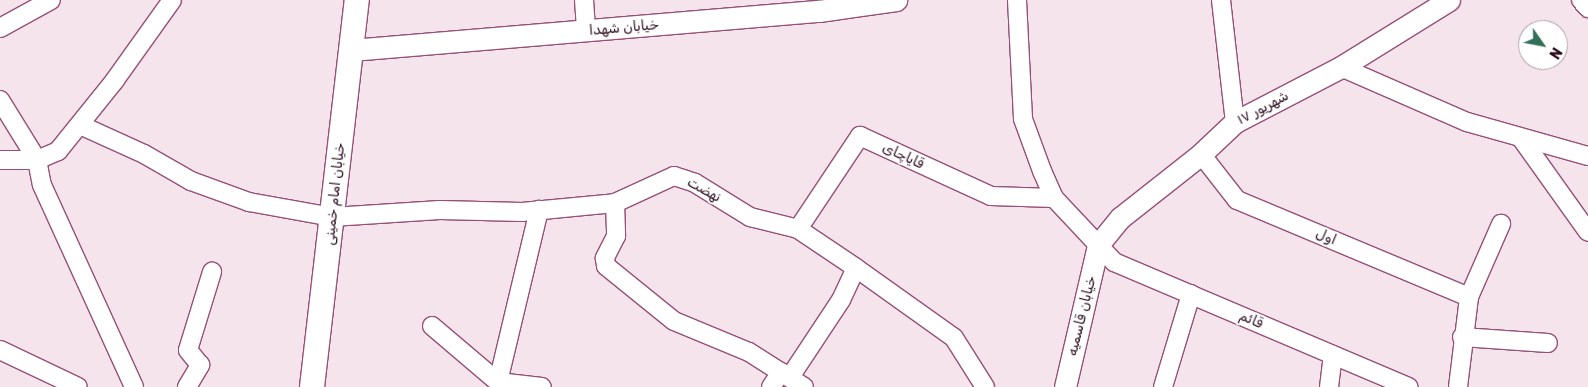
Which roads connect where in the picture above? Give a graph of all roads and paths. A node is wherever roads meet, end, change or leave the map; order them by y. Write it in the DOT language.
graph roads {
  1 [pos="51,0"];
  2 [pos="172,0"];
  3 [pos="357,0"];
  4 [pos="584,0"];
  5 [pos="896,0"];
  6 [pos="1018,0"];
  7 [pos="1221,0"];
  8 [pos="1581,0"];
  9 [pos="1442,2"];
  10 [pos="1588,8"];
  11 [pos="0,28"];
  12 [pos="586,31"];
  13 [pos="351,50"];
  14 [pos="1341,67"];
  15 [pos="0,103"];
  16 [pos="1235,122"];
  17 [pos="80,125"];
  18 [pos="1521,138"];
  19 [pos="1201,154"];
  20 [pos="1588,156"];
  21 [pos="0,160"];
  22 [pos="37,160"];
  23 [pos="1054,198"];
  24 [pos="615,203"];
  25 [pos="539,210"];
  26 [pos="332,217"];
  27 [pos="1501,224"];
  28 [pos="798,229"];
  29 [pos="1588,232"];
  30 [pos="1098,245"];
  31 [pos="856,268"];
  32 [pos="212,272"];
  33 [pos="1190,294"];
  34 [pos="1469,297"];
  35 [pos="432,326"];
  36 [pos="1462,337"];
  37 [pos="1548,344"];
  38 [pos="0,350"];
  39 [pos="1334,355"];
  40 [pos="792,379"];
  41 [pos="498,382"];
  42 [pos="78,387"];
  43 [pos="132,387"];
  44 [pos="187,387"];
  45 [pos="312,387"];
  46 [pos="542,387"];
  47 [pos="771,387"];
  48 [pos="985,387"];
  49 [pos="1065,387"];
  50 [pos="1163,387"];
  51 [pos="1329,387"];
  52 [pos="1409,387"];
  53 [pos="1458,387"];
  1 -- 11 [label="street"];
  2 -- 17 [label="street"];
  3 -- 13 [label="main road, خیابان امام خمینی"];
  4 -- 12 [label="street"];
  5 -- 12 [label="street, خیابان شهدا"];
  6 -- 23 [label="street"];
  7 -- 16 [label="street"];
  8 -- 10 [label="street"];
  9 -- 14 [label="street, ۱۷ شهریور"];
  12 -- 13 [label="street, خیابان شهدا"];
  13 -- 26 [label="main road, خیابان امام خمینی"];
  14 -- 16 [label="street, ۱۷ شهریور"];
  14 -- 18 [label="street"];
  15 -- 22 [label="street"];
  16 -- 19 [label="street, ۱۷ شهریور"];
  17 -- 22 [label="street"];
  17 -- 26 [label="street, نهضت"];
  18 -- 20 [label="street"];
  18 -- 29 [label="street"];
  19 -- 30 [label="street, ۱۷ شهریور"];
  19 -- 34 [label="street, اول"];
  21 -- 22 [label="street"];
  22 -- 43 [label="street"];
  23 -- 28 [label="street, قایاچای"];
  23 -- 30 [label="street, قائم"];
  24 -- 25 [label="street, نهضت"];
  24 -- 28 [label="street, نهضت"];
  24 -- 40 [label="street"];
  25 -- 26 [label="street, نهضت"];
  25 -- 41 [label="street"];
  26 -- 45 [label="main road, خیابان امام خمینی"];
  27 -- 34 [label="street"];
  28 -- 31 [label="street, نهضت"];
  30 -- 33 [label="street, قائم"];
  30 -- 49 [label="street, خیابان قاسمیه"];
  31 -- 40 [label="street"];
  31 -- 48 [label="street, نهضت"];
  32 -- 44 [label="street"];
  33 -- 39 [label="street, قائم"];
  33 -- 50 [label="street"];
  34 -- 36 [label="street"];
  35 -- 41 [label="street"];
  36 -- 37 [label="street"];
  36 -- 53 [label="street"];
  38 -- 42 [label="street"];
  39 -- 51 [label="street"];
  39 -- 52 [label="street, قائم"];
  40 -- 47 [label="street"];
  41 -- 46 [label="street"];
}
